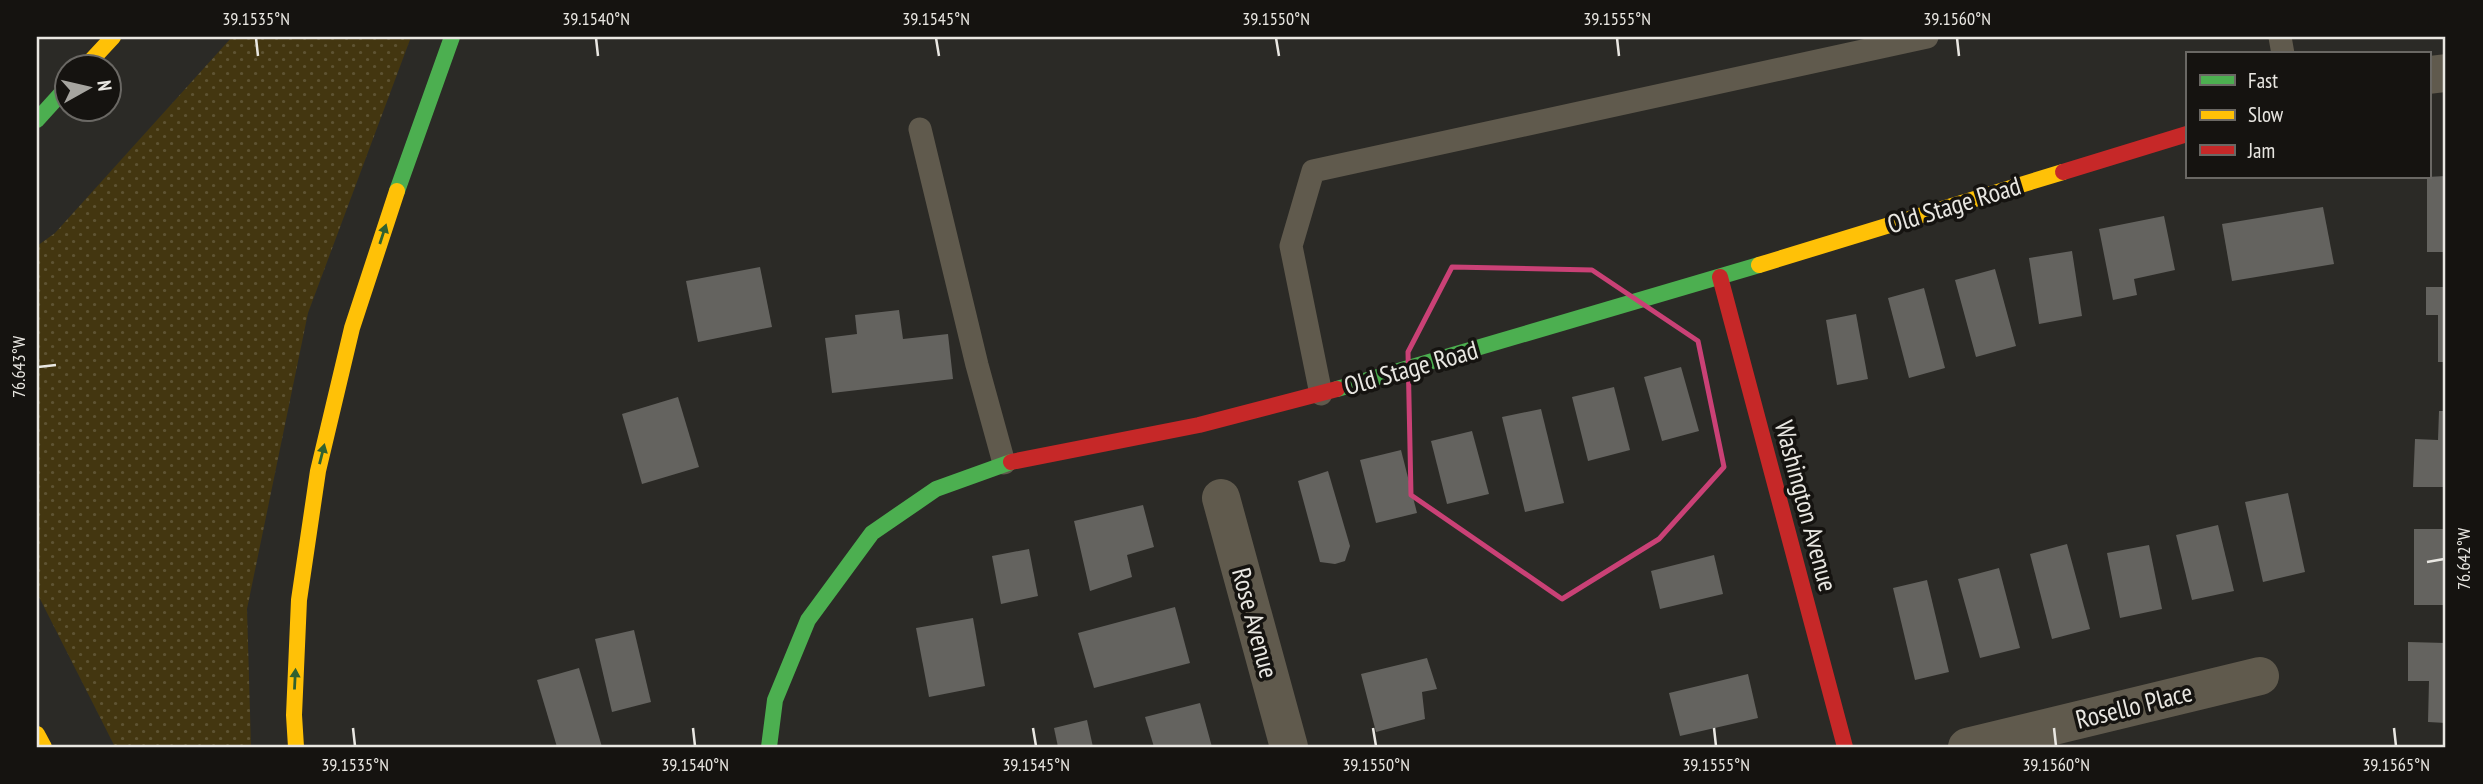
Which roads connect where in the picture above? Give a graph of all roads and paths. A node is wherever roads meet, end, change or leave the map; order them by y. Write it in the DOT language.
graph roads {
  1 [pos="113,37"];
  2 [pos="452,37"];
  3 [pos="1927,37"];
  4 [pos="99,52"];
  5 [pos="52,103"];
  6 [pos="37,120"];
  7 [pos="920,129"];
  8 [pos="2186,134"];
  9 [pos="1720,277"];
  10 [pos="1321,394"];
  11 [pos="1004,463"];
  12 [pos="1221,498"];
  13 [pos="2260,676"];
  14 [pos="37,734"];
  15 [pos="44,747"];
  16 [pos="296,747"];
  17 [pos="769,747"];
  18 [pos="1289,747"];
  19 [pos="1845,747"];
  20 [pos="1967,747"];
  1 -- 4 [label="main road"];
  16 -- 2 [label="main road, one-way"];
  3 -- 10 [label="lane"];
  5 -- 6 [label="main road"];
  7 -- 11 [label="lane"];
  8 -- 9 [label="main road, Old Stage Road"];
  9 -- 10 [label="main road, Old Stage Road"];
  9 -- 19 [label="main road, Washington Avenue"];
  10 -- 11 [label="main road, Old Stage Road"];
  11 -- 17 [label="main road, Old Stage Road"];
  12 -- 18 [label="street, Rose Avenue"];
  13 -- 20 [label="street, Rosello Place"];
  14 -- 15 [label="main road"];
}
